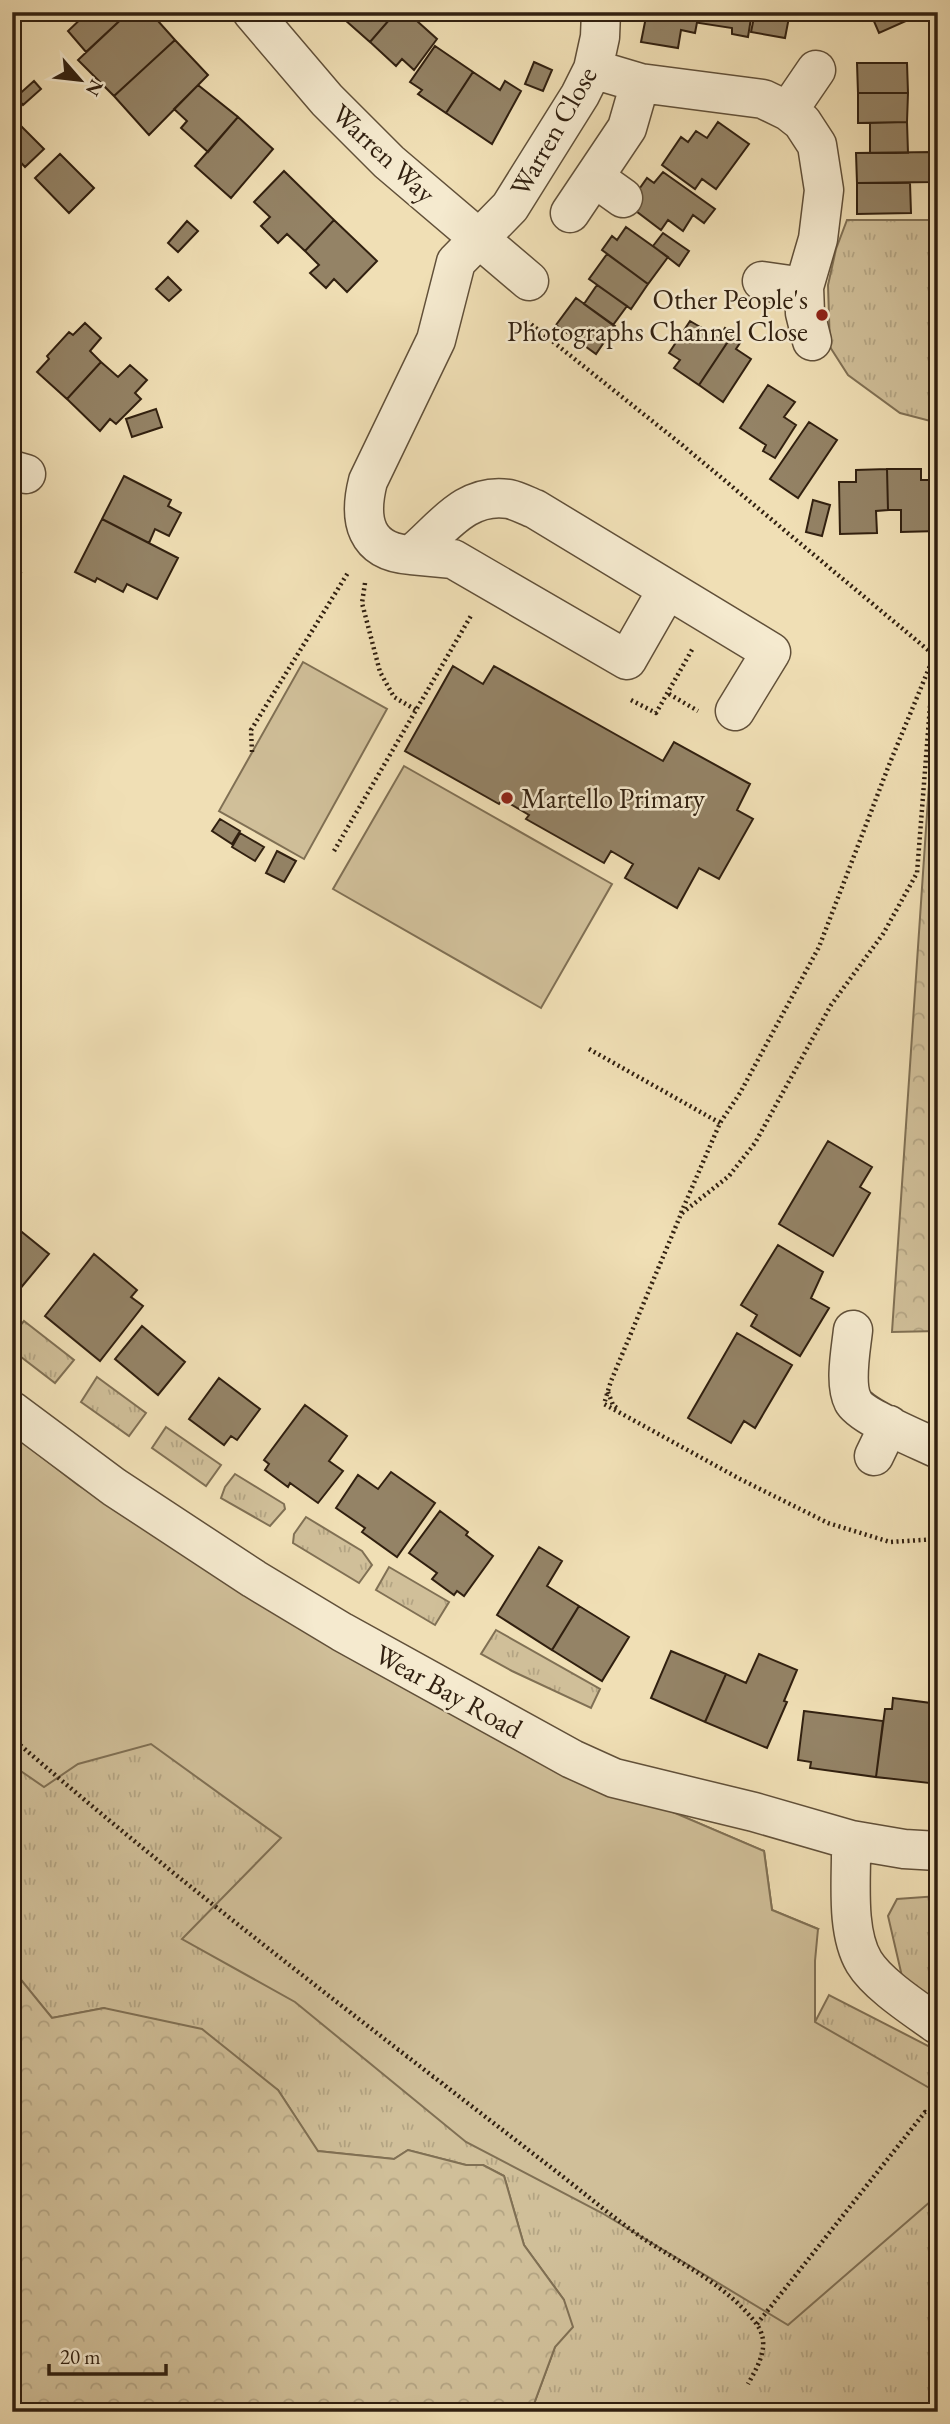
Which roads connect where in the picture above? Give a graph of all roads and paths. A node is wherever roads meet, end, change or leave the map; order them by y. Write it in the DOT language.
graph roads {
  1 [pos="252,12"];
  2 [pos="601,12"];
  3 [pos="593,69"];
  4 [pos="816,70"];
  5 [pos="640,83"];
  6 [pos="788,111"];
  7 [pos="570,213"];
  8 [pos="480,238"];
  9 [pos="529,281"];
  10 [pos="762,281"];
  11 [pos="804,287"];
  12 [pos="525,319"];
  13 [pos="812,341"];
  14 [pos="411,555"];
  15 [pos="353,564"];
  16 [pos="367,574"];
  17 [pos="667,590"];
  18 [pos="474,611"];
  19 [pos="934,655"];
  20 [pos="668,694"];
  21 [pos="416,710"];
  22 [pos="718,712"];
  23 [pos="252,752"];
  24 [pos="334,851"];
  25 [pos="589,1049"];
  26 [pos="720,1123"];
  27 [pos="681,1214"];
  28 [pos="853,1330"];
  29 [pos="12,1411"];
  30 [pos="938,1449"];
  31 [pos="938,1539"];
  32 [pos="12,1738"];
  33 [pos="851,1840"];
  34 [pos="938,1851"];
  35 [pos="938,2025"];
  36 [pos="938,2116"];
  37 [pos="757,2324"];
  38 [pos="748,2384"];
  1 -- 8 [label="street, Warren Way"];
  2 -- 3 [label="street, Warren Close"];
  3 -- 5 [label="street"];
  3 -- 8 [label="street, Warren Close"];
  4 -- 6 [label="street"];
  5 -- 6 [label="street"];
  5 -- 7 [label="street"];
  6 -- 11 [label="street"];
  8 -- 9 [label="street, Warren Way"];
  8 -- 14 [label="street, Warren Close"];
  10 -- 11 [label="street"];
  11 -- 13 [label="street"];
  12 -- 19 [label="path"];
  14 -- 17 [label="street"];
  14 -- 17 [label="street, Warren Close"];
  15 -- 23 [label="path"];
  16 -- 21 [label="path"];
  17 -- 22 [label="street"];
  18 -- 21 [label="path"];
  19 -- 26 [label="path"];
  19 -- 27 [label="path"];
  20 -- 22 [label="path"];
  21 -- 24 [label="path"];
  25 -- 26 [label="path"];
  26 -- 27 [label="path"];
  27 -- 31 [label="path"];
  28 -- 30 [label="street"];
  29 -- 33 [label="street, Wear Bay Road"];
  32 -- 37 [label="path"];
  33 -- 34 [label="street, Wear Bay Road"];
  33 -- 35 [label="street"];
  36 -- 37 [label="path"];
  37 -- 38 [label="path"];
}
